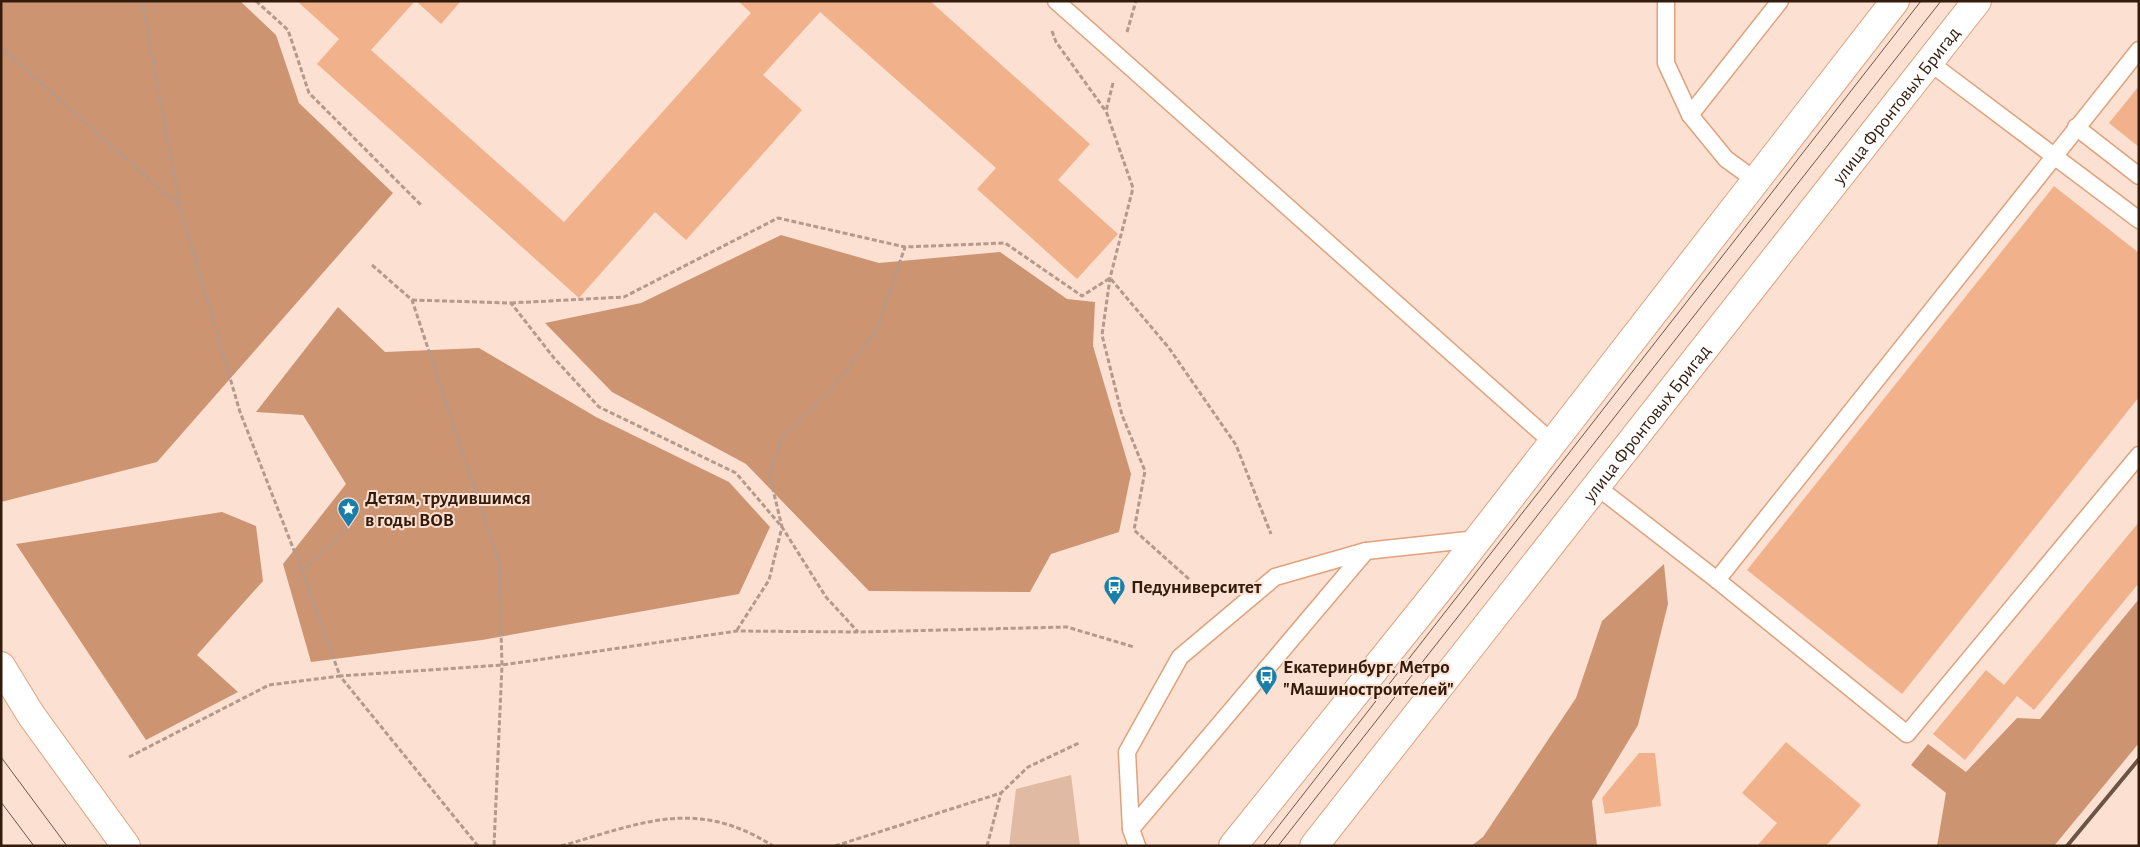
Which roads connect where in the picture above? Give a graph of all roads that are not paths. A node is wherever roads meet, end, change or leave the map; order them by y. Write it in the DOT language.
graph roads {
  1 [pos="1056,1"];
  2 [pos="1666,1"];
  3 [pos="1780,1"];
  4 [pos="1895,1"];
  5 [pos="1978,1"];
  6 [pos="2139,50"];
  7 [pos="1929,62"];
  8 [pos="1690,115"];
  9 [pos="2076,127"];
  10 [pos="2053,156"];
  11 [pos="2139,176"];
  12 [pos="1756,180"];
  13 [pos="2139,220"];
  14 [pos="1553,442"];
  15 [pos="2139,455"];
  16 [pos="1596,486"];
  17 [pos="1477,539"];
  18 [pos="1366,551"];
  19 [pos="1717,580"];
  20 [pos="1,666"];
  21 [pos="1,700"];
  22 [pos="31,714"];
  23 [pos="1131,829"];
  24 [pos="126,846"];
  25 [pos="1138,846"];
  26 [pos="1233,846"];
  27 [pos="1314,846"];
  1 -- 14 [label="lane"];
  2 -- 8 [label="lane"];
  3 -- 8 [label="lane"];
  4 -- 12 [label="main road"];
  5 -- 7 [label="main road, улица Фронтовых Бригад"];
  6 -- 9 [label="lane"];
  7 -- 10 [label="lane"];
  7 -- 16 [label="main road, улица Фронтовых Бригад"];
  8 -- 12 [label="lane"];
  9 -- 10 [label="lane"];
  9 -- 11 [label="lane"];
  10 -- 13 [label="lane"];
  10 -- 19 [label="lane"];
  12 -- 14 [label="main road"];
  14 -- 17 [label="main road"];
  15 -- 19 [label="lane"];
  16 -- 19 [label="lane"];
  16 -- 27 [label="main road, улица Фронтовых Бригад"];
  17 -- 18 [label="lane"];
  17 -- 26 [label="main road"];
  18 -- 23 [label="lane"];
  18 -- 23 [label="lane"];
  20 -- 22 [label="main road"];
  21 -- 22 [label="main road"];
  22 -- 24 [label="main road"];
  23 -- 25 [label="lane"];
}
